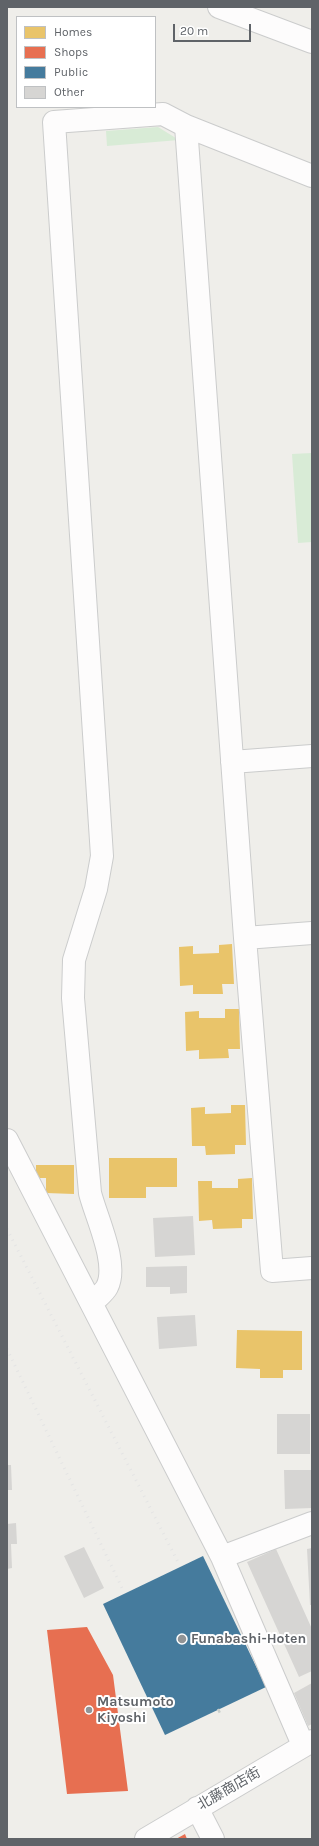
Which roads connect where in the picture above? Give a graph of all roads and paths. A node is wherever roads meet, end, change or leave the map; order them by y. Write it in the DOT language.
graph roads {
  1 [pos="219,7"];
  2 [pos="312,42"];
  3 [pos="186,126"];
  4 [pos="312,176"];
  5 [pos="312,756"];
  6 [pos="232,762"];
  7 [pos="312,932"];
  8 [pos="245,938"];
  9 [pos="7,1140"];
  10 [pos="312,1268"];
  11 [pos="92,1303"];
  12 [pos="312,1523"];
  13 [pos="222,1557"];
  14 [pos="218,1710"];
  15 [pos="220,1713"];
  16 [pos="308,1743"];
  17 [pos="197,1808"];
  18 [pos="146,1839"];
  19 [pos="213,1839"];
  1 -- 2 [label="street"];
  3 -- 4 [label="street"];
  3 -- 6 [label="street"];
  3 -- 11 [label="street"];
  5 -- 6 [label="street"];
  6 -- 8 [label="street"];
  7 -- 8 [label="street"];
  8 -- 10 [label="street"];
  9 -- 11 [label="street"];
  11 -- 13 [label="street"];
  12 -- 13 [label="street"];
  13 -- 16 [label="street"];
  14 -- 15 [label="path"];
  16 -- 17 [label="street, 北藤商店街"];
  17 -- 18 [label="street, 北藤商店街"];
  17 -- 19 [label="street"];
}
